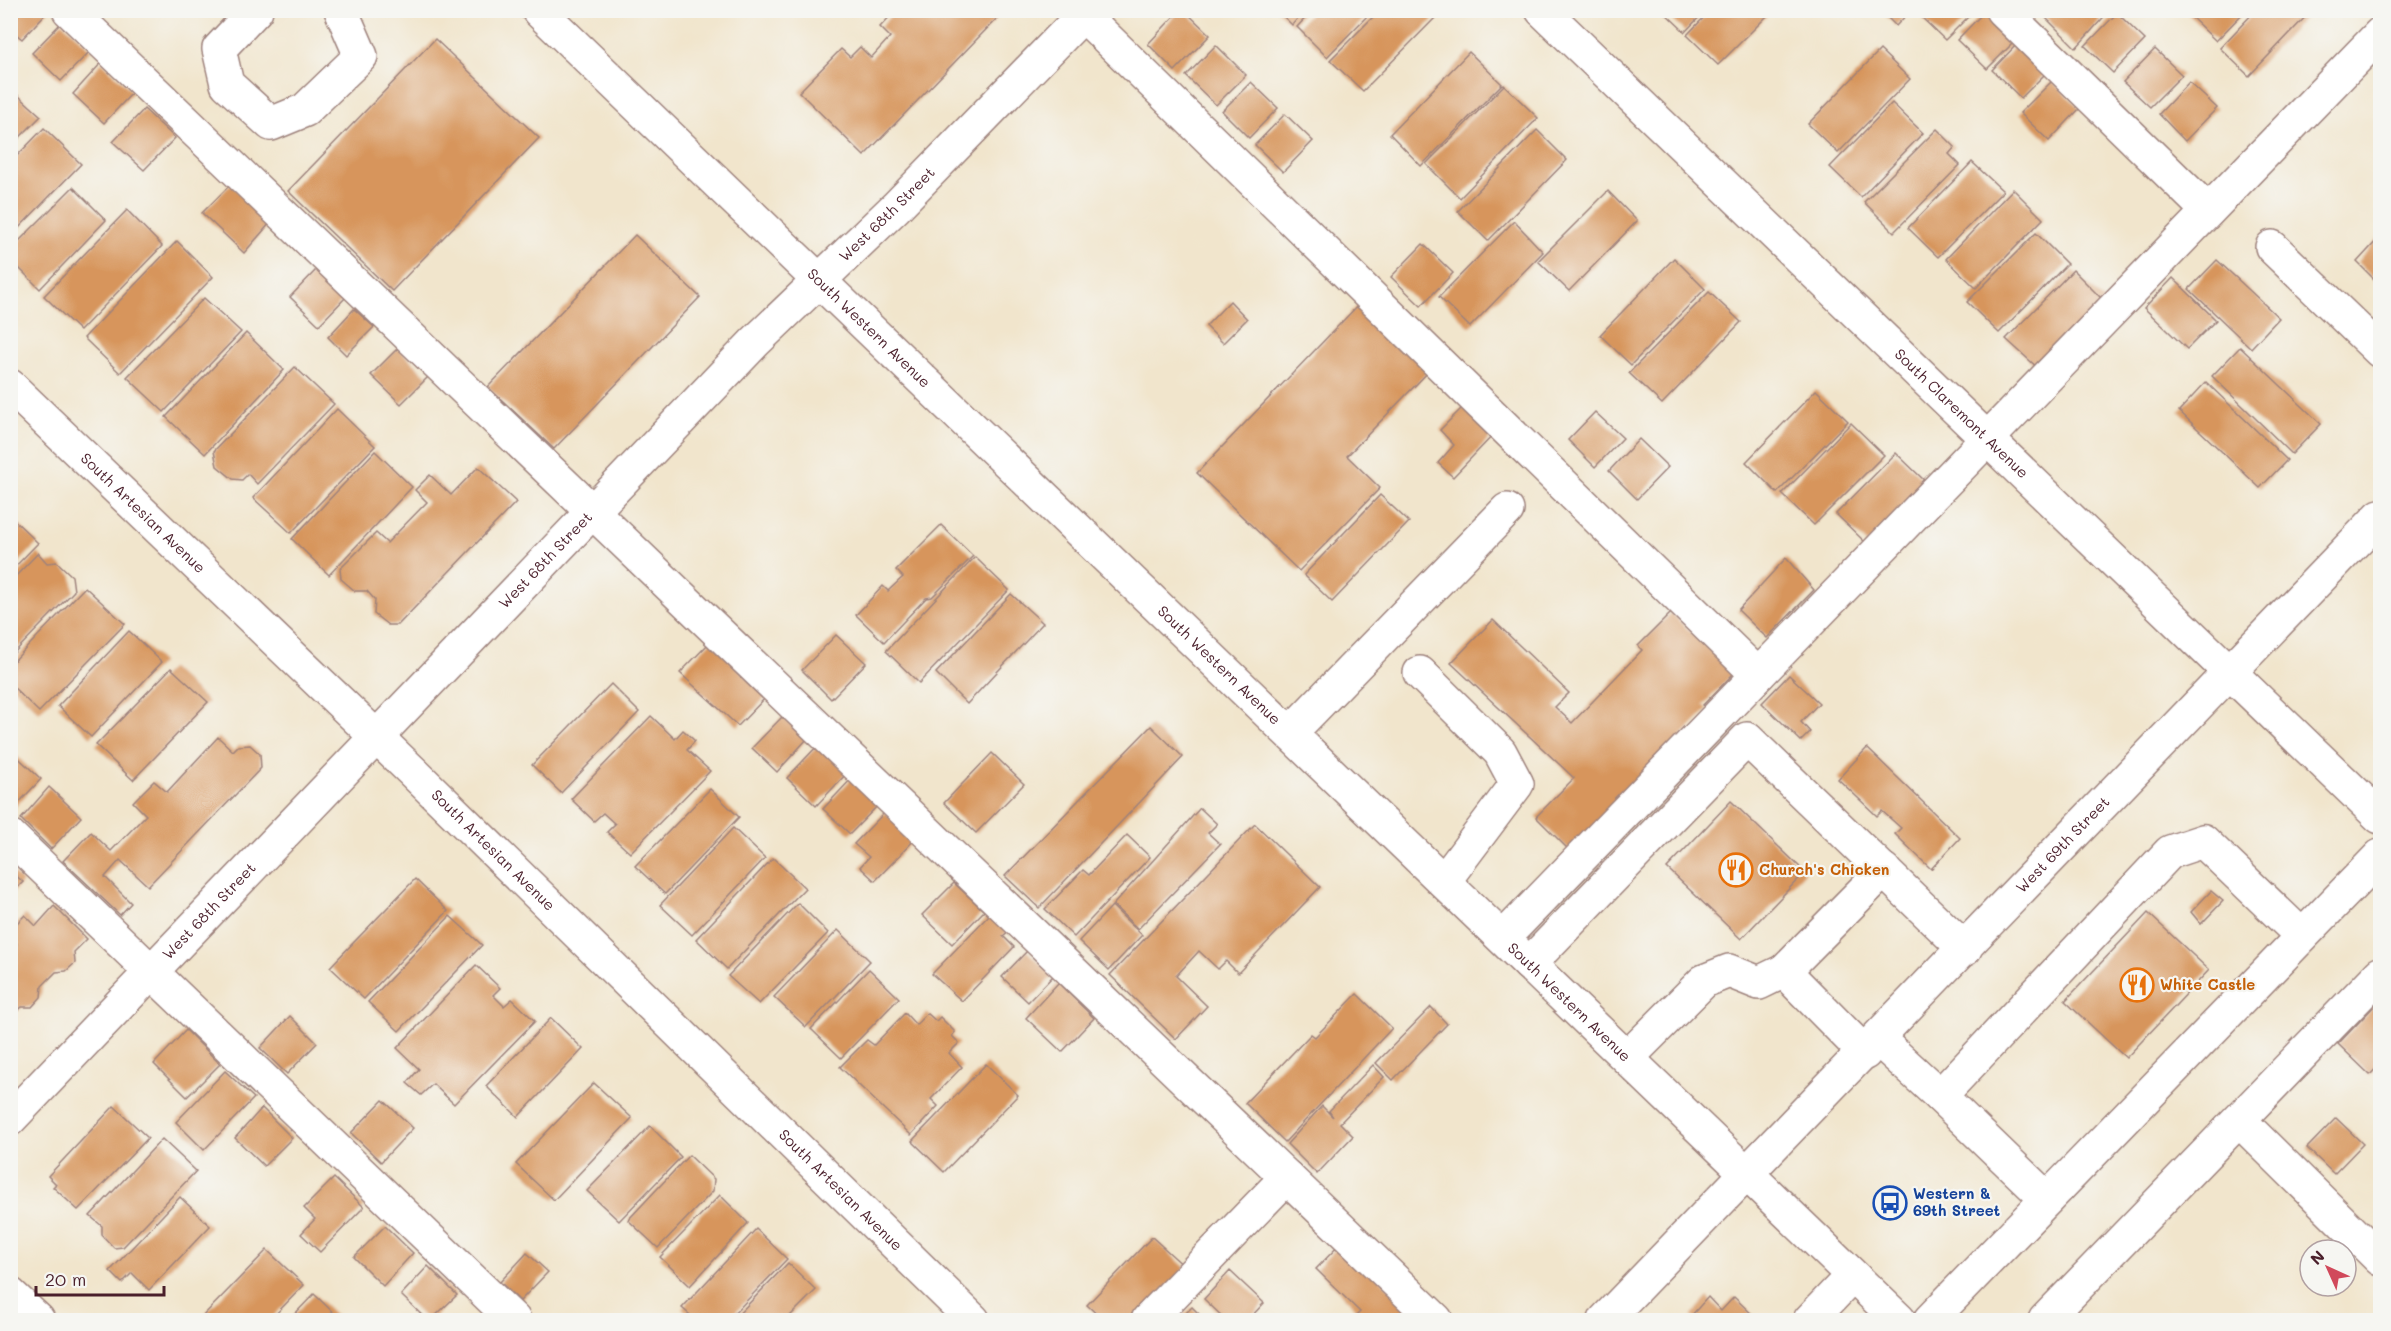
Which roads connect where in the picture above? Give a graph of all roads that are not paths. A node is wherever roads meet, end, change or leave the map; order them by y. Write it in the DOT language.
graph roads {
  1 [pos="69,10"];
  2 [pos="256,10"];
  3 [pos="341,10"];
  4 [pos="538,10"];
  5 [pos="1542,10"];
  6 [pos="2002,10"];
  7 [pos="1083,12"];
  8 [pos="2380,34"];
  9 [pos="2208,210"];
  10 [pos="2272,247"];
  11 [pos="818,282"];
  12 [pos="2380,351"];
  13 [pos="10,386"];
  14 [pos="1988,438"];
  15 [pos="1507,510"];
  16 [pos="592,512"];
  17 [pos="2380,516"];
  18 [pos="2230,672"];
  19 [pos="1420,674"];
  20 [pos="1758,675"];
  21 [pos="1290,733"];
  22 [pos="376,737"];
  23 [pos="2380,817"];
  24 [pos="10,836"];
  25 [pos="2380,856"];
  26 [pos="1884,870"];
  27 [pos="1444,881"];
  28 [pos="2302,936"];
  29 [pos="1503,938"];
  30 [pos="1965,949"];
  31 [pos="1529,964"];
  32 [pos="1784,971"];
  33 [pos="151,973"];
  34 [pos="2380,974"];
  35 [pos="1871,1046"];
  36 [pos="1627,1058"];
  37 [pos="1940,1096"];
  38 [pos="10,1119"];
  39 [pos="2239,1120"];
  40 [pos="1746,1174"];
  41 [pos="1287,1177"];
  42 [pos="2047,1199"];
  43 [pos="2380,1258"];
  44 [pos="1852,1276"];
  45 [pos="10,1294"];
  46 [pos="38,1320"];
  47 [pos="514,1320"];
  48 [pos="973,1320"];
  49 [pos="1148,1320"];
  50 [pos="1436,1320"];
  51 [pos="1605,1320"];
  52 [pos="1810,1320"];
  53 [pos="1899,1320"];
  54 [pos="1930,1320"];
  55 [pos="2045,1320"];
  1 -- 16 [label="street"];
  2 -- 3 [label="street"];
  4 -- 11 [label="street, South Western Avenue"];
  5 -- 14 [label="street, South Claremont Avenue"];
  6 -- 9 [label="street"];
  7 -- 11 [label="street, West 68th Street"];
  7 -- 20 [label="street"];
  8 -- 9 [label="street"];
  9 -- 14 [label="street"];
  10 -- 12 [label="street"];
  11 -- 16 [label="street, West 68th Street"];
  11 -- 21 [label="street, South Western Avenue"];
  13 -- 22 [label="street, South Artesian Avenue"];
  14 -- 18 [label="street, South Claremont Avenue"];
  14 -- 20 [label="street"];
  15 -- 21 [label="street"];
  16 -- 22 [label="street, West 68th Street"];
  16 -- 41 [label="street"];
  17 -- 18 [label="street, West 69th Street"];
  18 -- 23 [label="street, South Claremont Avenue"];
  18 -- 30 [label="street, West 69th Street"];
  19 -- 27 [label="street"];
  20 -- 29 [label="street"];
  21 -- 27 [label="street, South Western Avenue"];
  22 -- 33 [label="street, West 68th Street"];
  22 -- 48 [label="street, South Artesian Avenue"];
  24 -- 33 [label="street"];
  25 -- 28 [label="street"];
  26 -- 30 [label="street"];
  26 -- 31 [label="street"];
  26 -- 32 [label="street"];
  27 -- 29 [label="street, South Western Avenue"];
  28 -- 37 [label="street"];
  28 -- 42 [label="street"];
  29 -- 31 [label="street, South Western Avenue"];
  30 -- 35 [label="street, West 69th Street"];
  31 -- 36 [label="street, South Western Avenue"];
  32 -- 35 [label="street"];
  32 -- 36 [label="street"];
  33 -- 38 [label="street, West 68th Street"];
  33 -- 47 [label="street"];
  34 -- 39 [label="street"];
  35 -- 37 [label="street"];
  35 -- 40 [label="street, West 69th Street"];
  36 -- 40 [label="street, South Western Avenue"];
  37 -- 42 [label="street"];
  39 -- 43 [label="street"];
  39 -- 55 [label="street"];
  40 -- 44 [label="street, South Western Avenue"];
  40 -- 51 [label="street, West 69th Street"];
  41 -- 49 [label="street"];
  41 -- 50 [label="street"];
  42 -- 54 [label="street"];
  44 -- 52 [label="street"];
  44 -- 53 [label="street, South Western Avenue"];
  45 -- 46 [label="street"];
}
